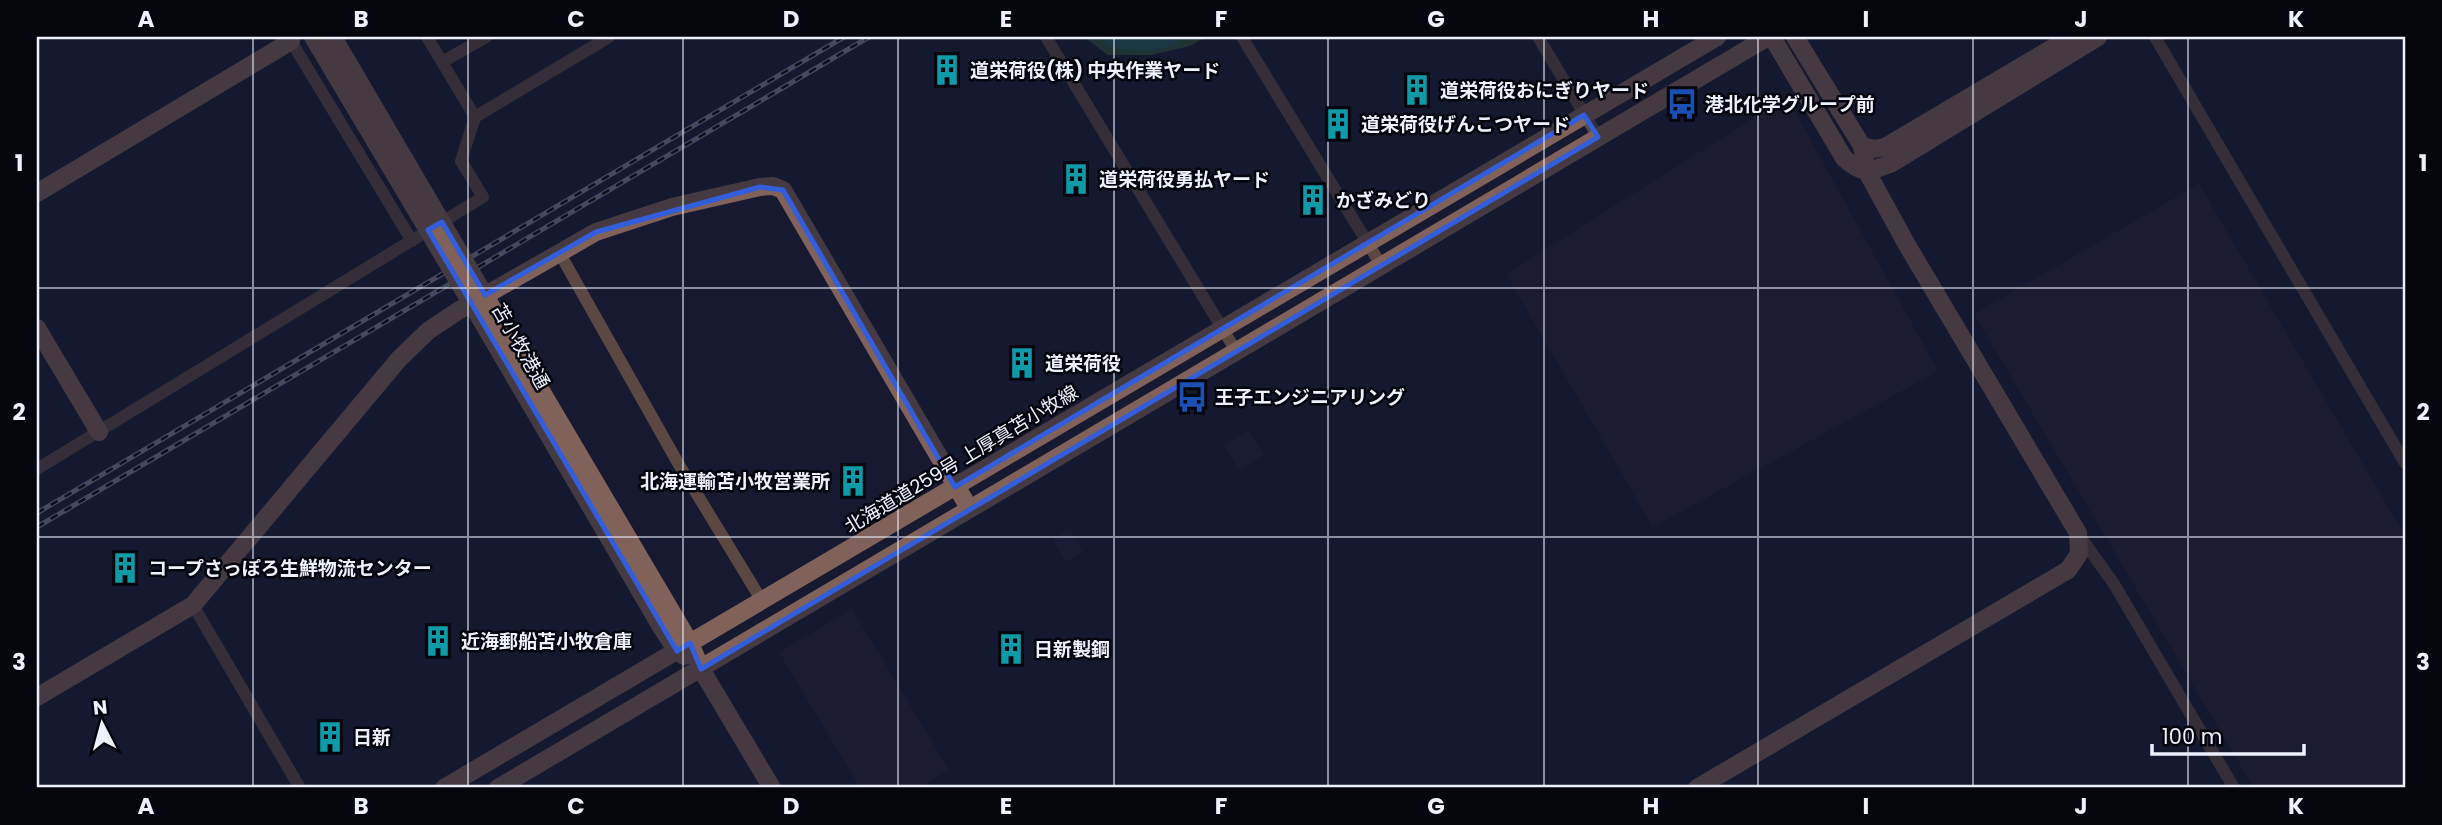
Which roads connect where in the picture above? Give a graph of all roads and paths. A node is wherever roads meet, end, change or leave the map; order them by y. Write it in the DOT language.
graph roads {
  1 [pos="313,37"];
  2 [pos="333,37"];
  3 [pos="427,37"];
  4 [pos="486,37"];
  5 [pos="609,37"];
  6 [pos="1046,37"];
  7 [pos="1242,37"];
  8 [pos="1538,37"];
  9 [pos="1717,37"];
  10 [pos="1770,37"];
  11 [pos="1795,37"];
  12 [pos="2071,37"];
  13 [pos="2098,37"];
  14 [pos="2155,37"];
  15 [pos="291,41"];
  16 [pos="442,62"];
  17 [pos="1584,114"];
  18 [pos="475,117"];
  19 [pos="1598,137"];
  20 [pos="1862,146"];
  21 [pos="1867,172"];
  22 [pos="37,193"];
  23 [pos="426,210"];
  24 [pos="412,241"];
  25 [pos="1368,243"];
  26 [pos="559,252"];
  27 [pos="1381,265"];
  28 [pos="37,328"];
  29 [pos="1223,328"];
  30 [pos="1236,351"];
  31 [pos="99,432"];
  32 [pos="2405,463"];
  33 [pos="37,469"];
  34 [pos="955,486"];
  35 [pos="969,509"];
  36 [pos="2078,533"];
  37 [pos="762,601"];
  38 [pos="193,605"];
  39 [pos="683,647"];
  40 [pos="701,669"];
  41 [pos="37,698"];
  42 [pos="300,788"];
  43 [pos="444,788"];
  44 [pos="498,788"];
  45 [pos="772,788"];
  46 [pos="1698,788"];
  47 [pos="2234,788"];
  1 -- 23 [label="street, 苫小牧港通"];
  2 -- 23 [label="street, 苫小牧港通"];
  3 -- 16 [label="street"];
  4 -- 16 [label="street"];
  5 -- 18 [label="street"];
  6 -- 29 [label="street"];
  7 -- 25 [label="street"];
  8 -- 17 [label="street"];
  9 -- 17 [label="street, 北海道道259号 上厚真苫小牧線"];
  10 -- 19 [label="street"];
  10 -- 21 [label="street"];
  11 -- 20 [label="street"];
  12 -- 20 [label="street"];
  13 -- 21 [label="street"];
  14 -- 32 [label="street"];
  15 -- 22 [label="street"];
  15 -- 24 [label="street"];
  16 -- 18 [label="street"];
  17 -- 19 [label="street"];
  17 -- 25 [label="street, 北海道道259号 上厚真苫小牧線"];
  18 -- 24 [label="street"];
  19 -- 27 [label="street"];
  20 -- 21 [label="street"];
  21 -- 36 [label="street"];
  23 -- 39 [label="street, 苫小牧港通, bridge"];
  24 -- 31 [label="street"];
  25 -- 27 [label="street"];
  25 -- 29 [label="street, 北海道道259号 上厚真苫小牧線"];
  26 -- 34 [label="street"];
  26 -- 37 [label="street"];
  26 -- 38 [label="street"];
  27 -- 30 [label="street"];
  28 -- 31 [label="street"];
  29 -- 30 [label="street"];
  29 -- 34 [label="street, 北海道道259号 上厚真苫小牧線"];
  30 -- 35 [label="street"];
  31 -- 33 [label="street"];
  34 -- 35 [label="street"];
  34 -- 37 [label="street, 北海道道259号 上厚真苫小牧線"];
  35 -- 40 [label="street"];
  36 -- 46 [label="street"];
  36 -- 47 [label="street"];
  37 -- 39 [label="street, 北海道道259号 上厚真苫小牧線"];
  38 -- 41 [label="street"];
  38 -- 42 [label="street"];
  39 -- 40 [label="street, 苫小牧港通"];
  39 -- 43 [label="street, 北海道道259号 上厚真苫小牧線"];
  40 -- 44 [label="street"];
  40 -- 45 [label="street, 苫小牧港通"];
}
